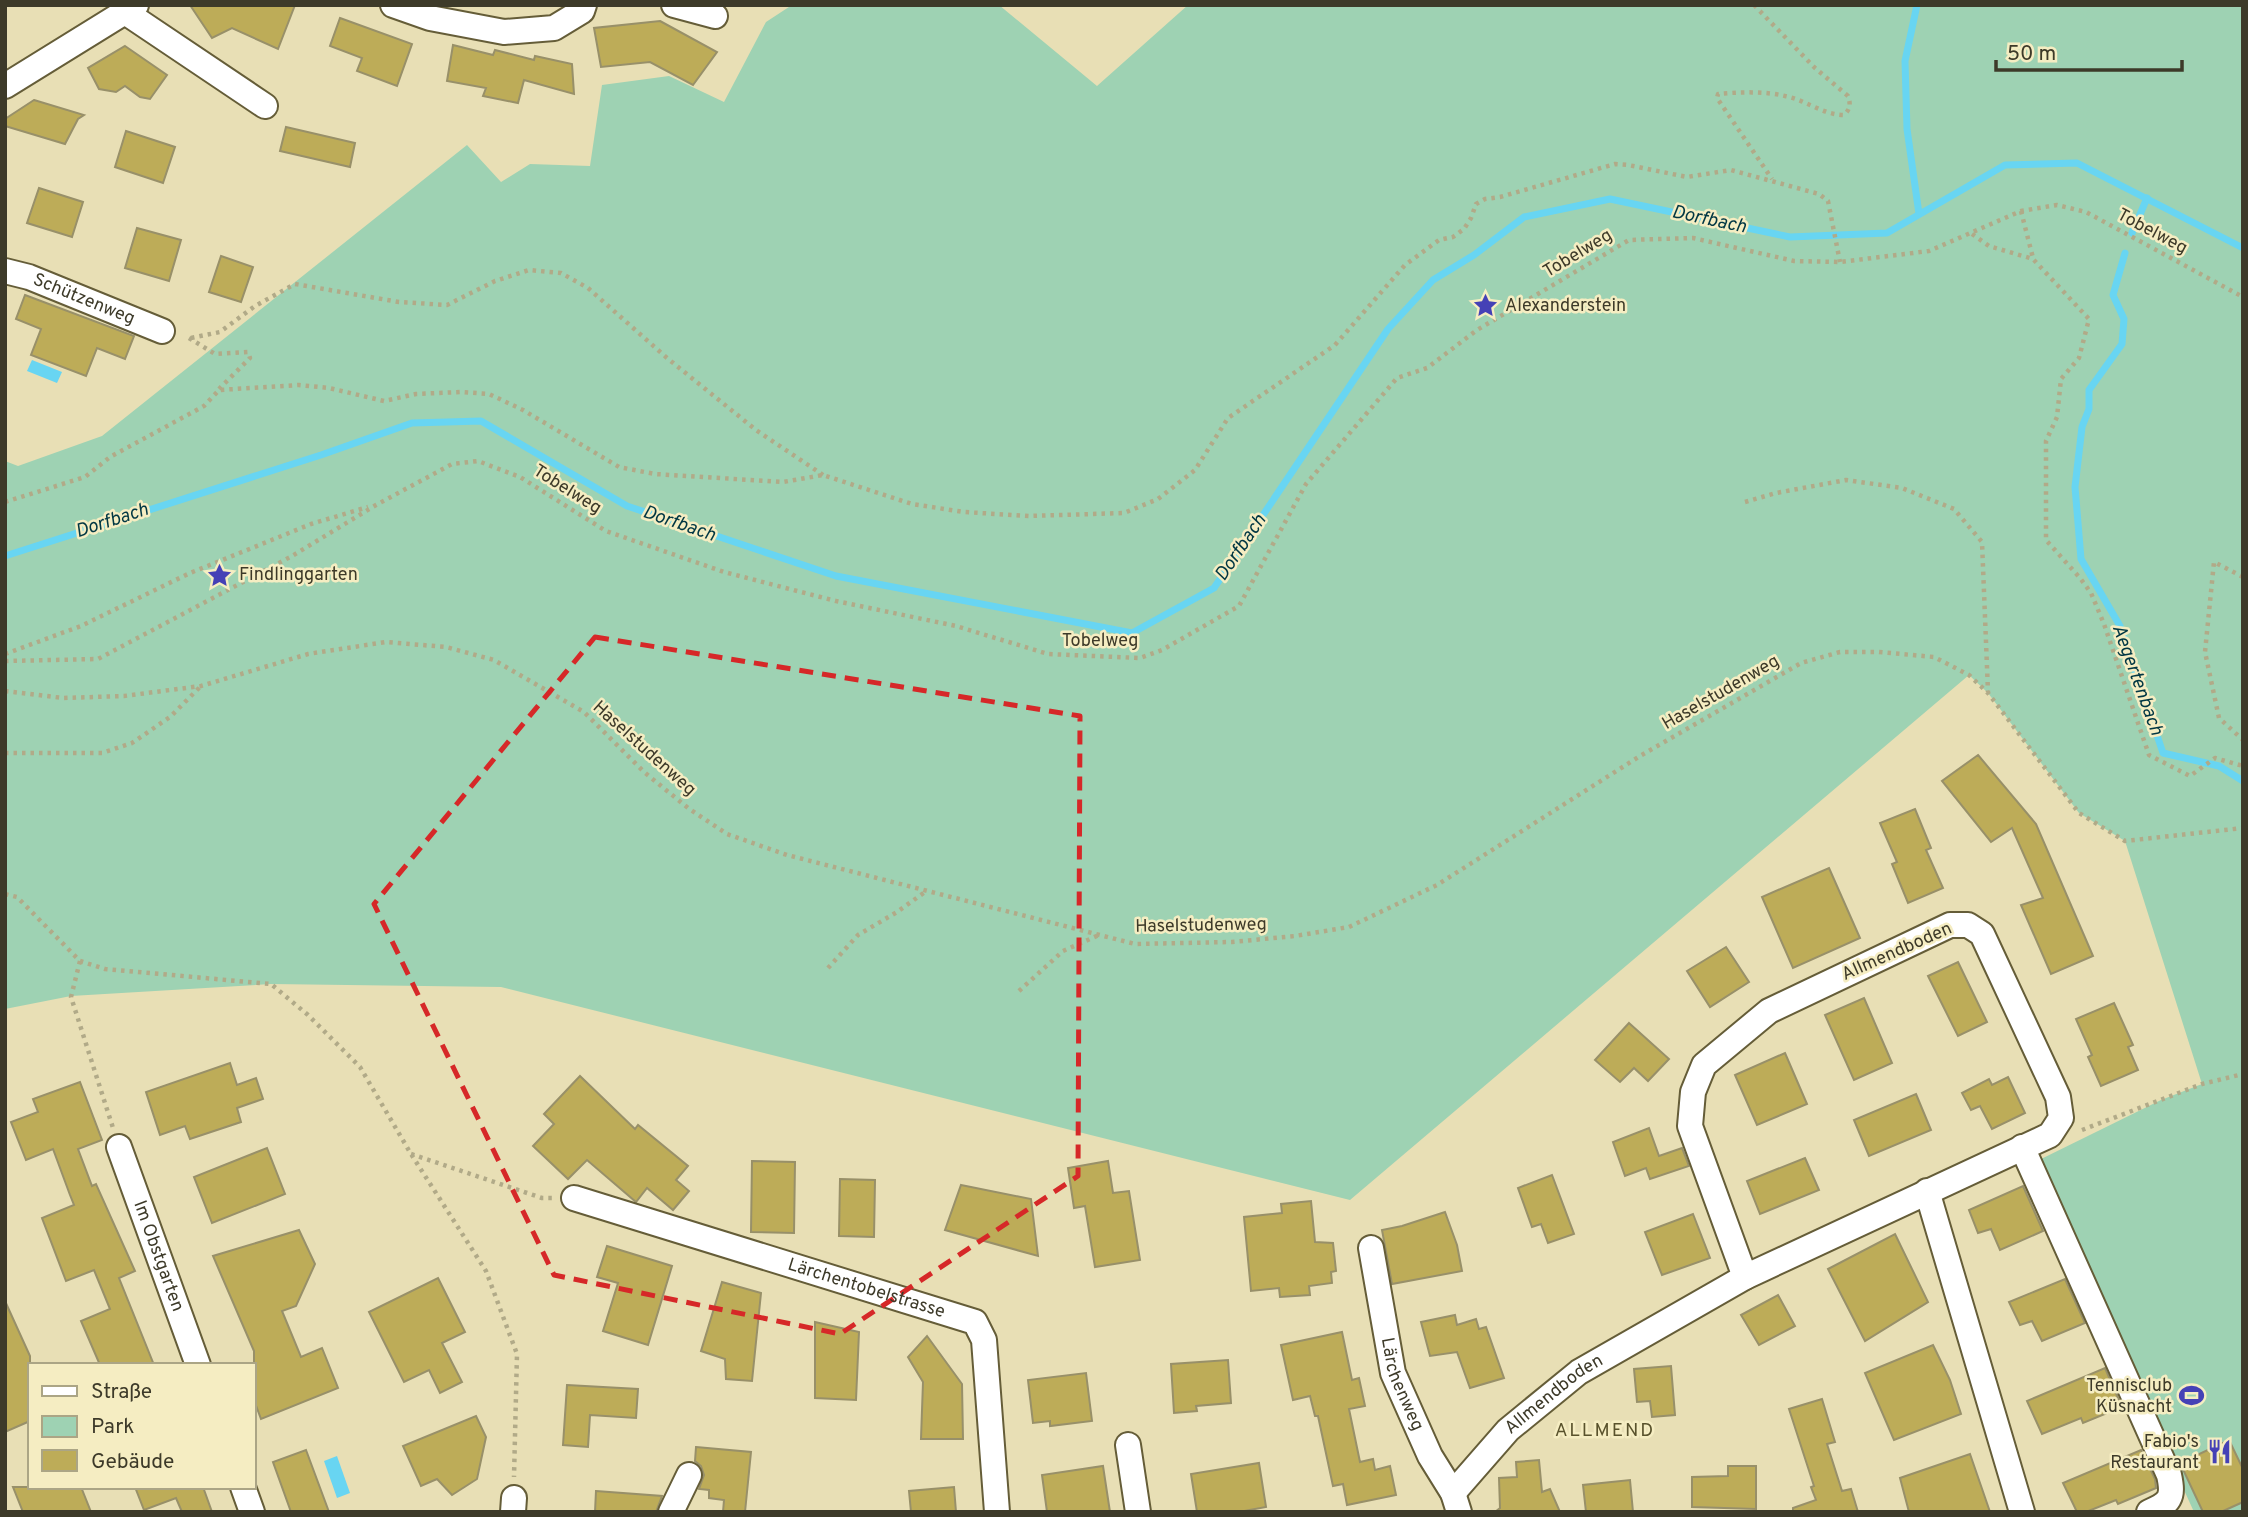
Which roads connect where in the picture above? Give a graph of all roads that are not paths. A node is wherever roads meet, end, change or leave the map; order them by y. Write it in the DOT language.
graph roads {
  1 [pos="393,5"];
  2 [pos="584,5"];
  3 [pos="674,5"];
  4 [pos="131,9"];
  5 [pos="715,16"];
  6 [pos="5,86"];
  7 [pos="265,106"];
  8 [pos="5,271"];
  9 [pos="162,331"];
  10 [pos="119,1147"];
  11 [pos="2022,1147"];
  12 [pos="1927,1191"];
  13 [pos="574,1198"];
  14 [pos="1371,1248"];
  15 [pos="1745,1277"];
  16 [pos="197,1363"];
  17 [pos="1128,1445"];
  18 [pos="689,1475"];
  19 [pos="244,1489"];
  20 [pos="1456,1502"];
  21 [pos="252,1512"];
  22 [pos="671,1512"];
  23 [pos="997,1512"];
  24 [pos="1138,1512"];
  25 [pos="2022,1512"];
  26 [pos="2149,1512"];
  1 -- 2 [label="street"];
  3 -- 5 [label="street"];
  4 -- 6 [label="street"];
  4 -- 7 [label="street"];
  8 -- 9 [label="street, Schützenweg"];
  10 -- 16 [label="street, Im Obstgarten"];
  11 -- 12 [label="street, Allmendboden"];
  11 -- 15 [label="street, Allmendboden"];
  11 -- 26 [label="street"];
  12 -- 15 [label="street, Allmendboden"];
  12 -- 25 [label="street"];
  13 -- 23 [label="street, Lärchentobelstrasse"];
  14 -- 20 [label="street, Lärchenweg"];
  15 -- 20 [label="street, Allmendboden"];
  17 -- 24 [label="street"];
  18 -- 22 [label="street"];
  19 -- 21 [label="street"];
}
